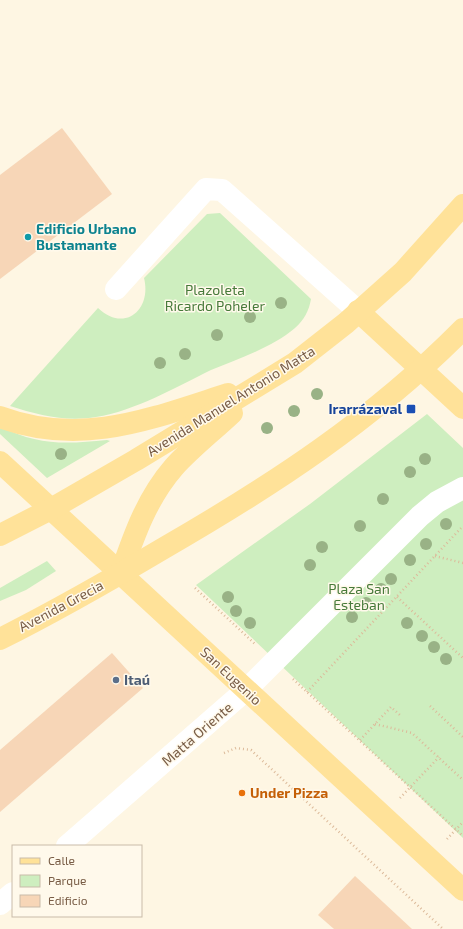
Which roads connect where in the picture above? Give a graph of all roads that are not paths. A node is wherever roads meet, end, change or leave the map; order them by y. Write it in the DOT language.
graph roads {
  1 [pos="463,205"];
  2 [pos="116,288"];
  3 [pos="358,311"];
  4 [pos="463,329"];
  5 [pos="421,368"];
  6 [pos="264,383"];
  7 [pos="463,408"];
  8 [pos="0,417"];
  9 [pos="0,462"];
  10 [pos="463,488"];
  11 [pos="51,509"];
  12 [pos="9,531"];
  13 [pos="0,538"];
  14 [pos="121,573"];
  15 [pos="0,639"];
  16 [pos="246,690"];
  17 [pos="68,845"];
  18 [pos="463,890"];
  19 [pos="12,894"];
  20 [pos="0,904"];
  1 -- 3 [label="main road, Avenida Manuel Antonio Matta"];
  2 -- 3 [label="street"];
  3 -- 5 [label="main road"];
  3 -- 6 [label="main road, Avenida Manuel Antonio Matta"];
  4 -- 5 [label="main road"];
  5 -- 7 [label="main road"];
  5 -- 14 [label="main road"];
  6 -- 8 [label="main road"];
  6 -- 11 [label="main road, Avenida Manuel Antonio Matta"];
  6 -- 14 [label="main road"];
  9 -- 11 [label="main road, San Eugenio"];
  10 -- 16 [label="street, Matta Oriente"];
  11 -- 12 [label="main road"];
  11 -- 14 [label="main road, San Eugenio"];
  12 -- 13 [label="main road"];
  14 -- 15 [label="main road, Avenida Grecia"];
  14 -- 16 [label="main road, San Eugenio"];
  16 -- 17 [label="street, Matta Oriente"];
  16 -- 18 [label="main road, San Eugenio"];
  19 -- 20 [label="street"];
}
